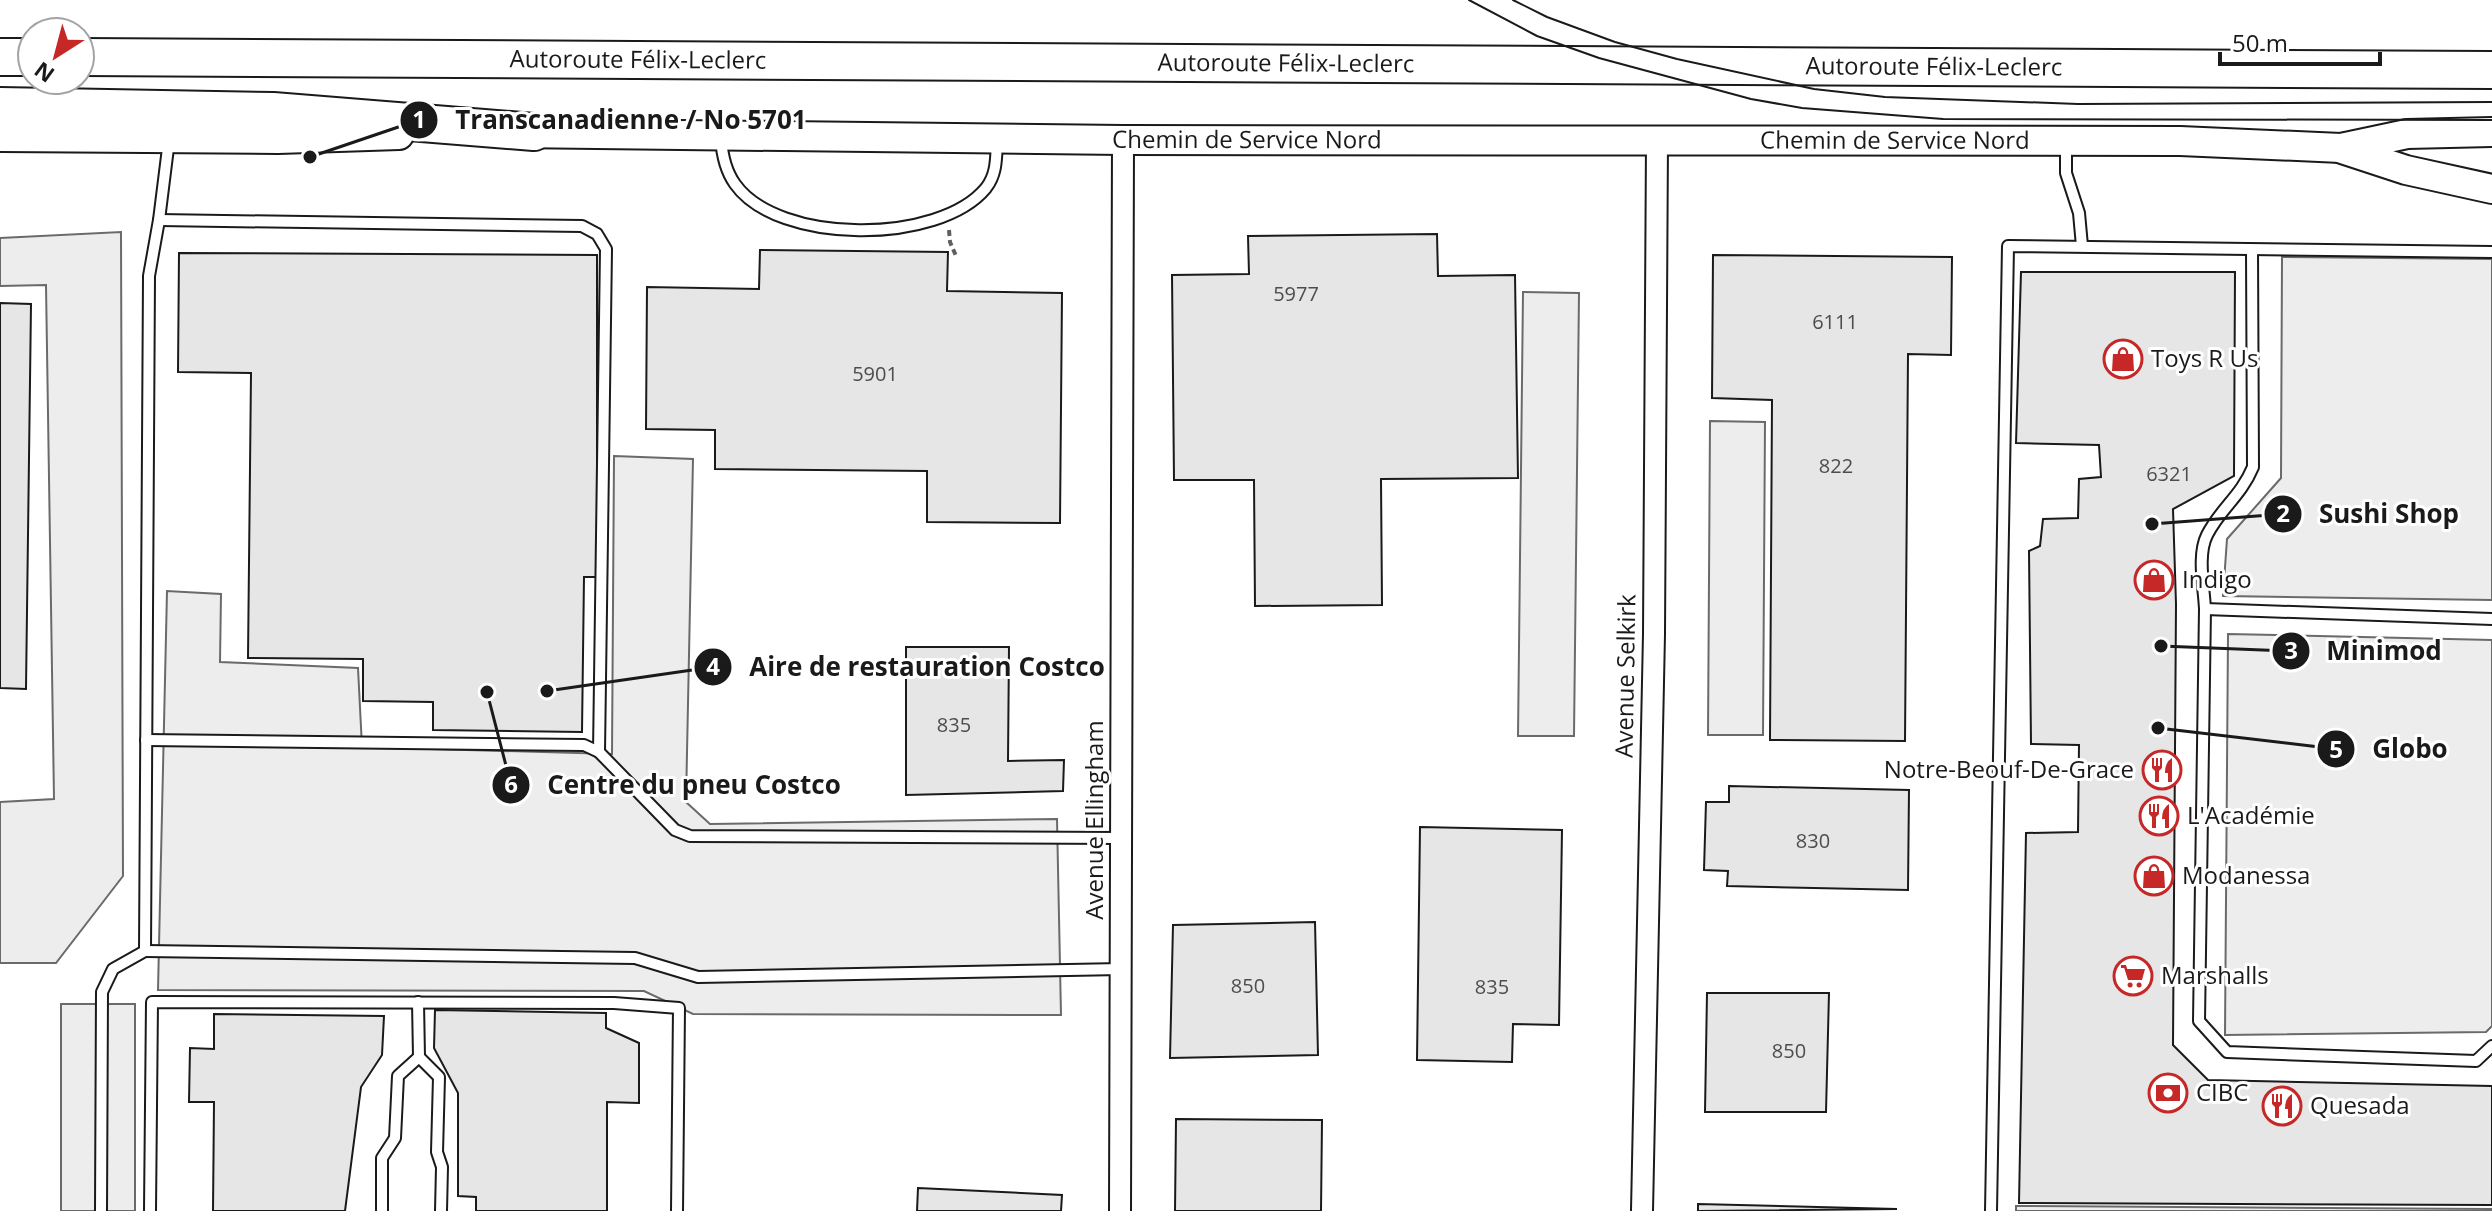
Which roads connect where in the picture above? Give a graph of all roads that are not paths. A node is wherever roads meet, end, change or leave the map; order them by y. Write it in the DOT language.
graph roads {
  1 [pos="96,57"];
  2 [pos="2492,70"];
  3 [pos="0,106"];
  4 [pos="534,132"];
  5 [pos="2492,132"];
  6 [pos="721,136"];
  7 [pos="0,137"];
  8 [pos="169,138"];
  9 [pos="997,138"];
  10 [pos="1123,140"];
  11 [pos="1657,142"];
  12 [pos="2066,142"];
  13 [pos="2341,148"];
  14 [pos="2492,189"];
  15 [pos="159,220"];
  16 [pos="2082,246"];
  17 [pos="2252,250"];
  18 [pos="2492,252"];
  19 [pos="2205,609"];
  20 [pos="2492,619"];
  21 [pos="146,740"];
  22 [pos="599,752"];
  23 [pos="1121,838"];
  24 [pos="145,951"];
  25 [pos="1121,969"];
  26 [pos="418,1002"];
  27 [pos="2492,1046"];
  28 [pos="419,1057"];
  29 [pos="101,1211"];
  30 [pos="150,1211"];
  31 [pos="382,1211"];
  32 [pos="441,1211"];
  33 [pos="677,1211"];
  34 [pos="1120,1211"];
  35 [pos="1642,1211"];
  36 [pos="1991,1211"];
  1 -- 2 [label="highway, Autoroute Félix-Leclerc"];
  3 -- 4 [label="highway"];
  4 -- 6 [label="main road, Chemin de Service Nord"];
  4 -- 8 [label="main road, Chemin de Service Nord"];
  5 -- 13 [label="main road, Chemin de Service Nord"];
  6 -- 9 [label="main road, Chemin de Service Nord"];
  6 -- 9 [label="lane"];
  7 -- 8 [label="main road, Chemin de Service Nord"];
  8 -- 15 [label="lane"];
  9 -- 10 [label="main road, Chemin de Service Nord"];
  10 -- 11 [label="main road, Chemin de Service Nord"];
  10 -- 23 [label="street, Avenue Ellingham"];
  11 -- 12 [label="main road, Chemin de Service Nord"];
  11 -- 35 [label="street, Avenue Selkirk"];
  12 -- 13 [label="main road, Chemin de Service Nord"];
  12 -- 16 [label="lane"];
  13 -- 14 [label="main road"];
  15 -- 21 [label="lane"];
  15 -- 22 [label="lane"];
  16 -- 17 [label="lane"];
  16 -- 36 [label="lane"];
  17 -- 18 [label="lane"];
  17 -- 19 [label="lane"];
  19 -- 20 [label="lane"];
  19 -- 27 [label="lane"];
  21 -- 22 [label="lane"];
  21 -- 24 [label="lane"];
  22 -- 23 [label="lane"];
  23 -- 25 [label="street, Avenue Ellingham"];
  24 -- 25 [label="lane"];
  24 -- 29 [label="lane"];
  25 -- 34 [label="street, Avenue Ellingham"];
  26 -- 28 [label="lane"];
  26 -- 30 [label="lane"];
  26 -- 33 [label="lane"];
  28 -- 31 [label="lane"];
  28 -- 32 [label="lane"];
}
